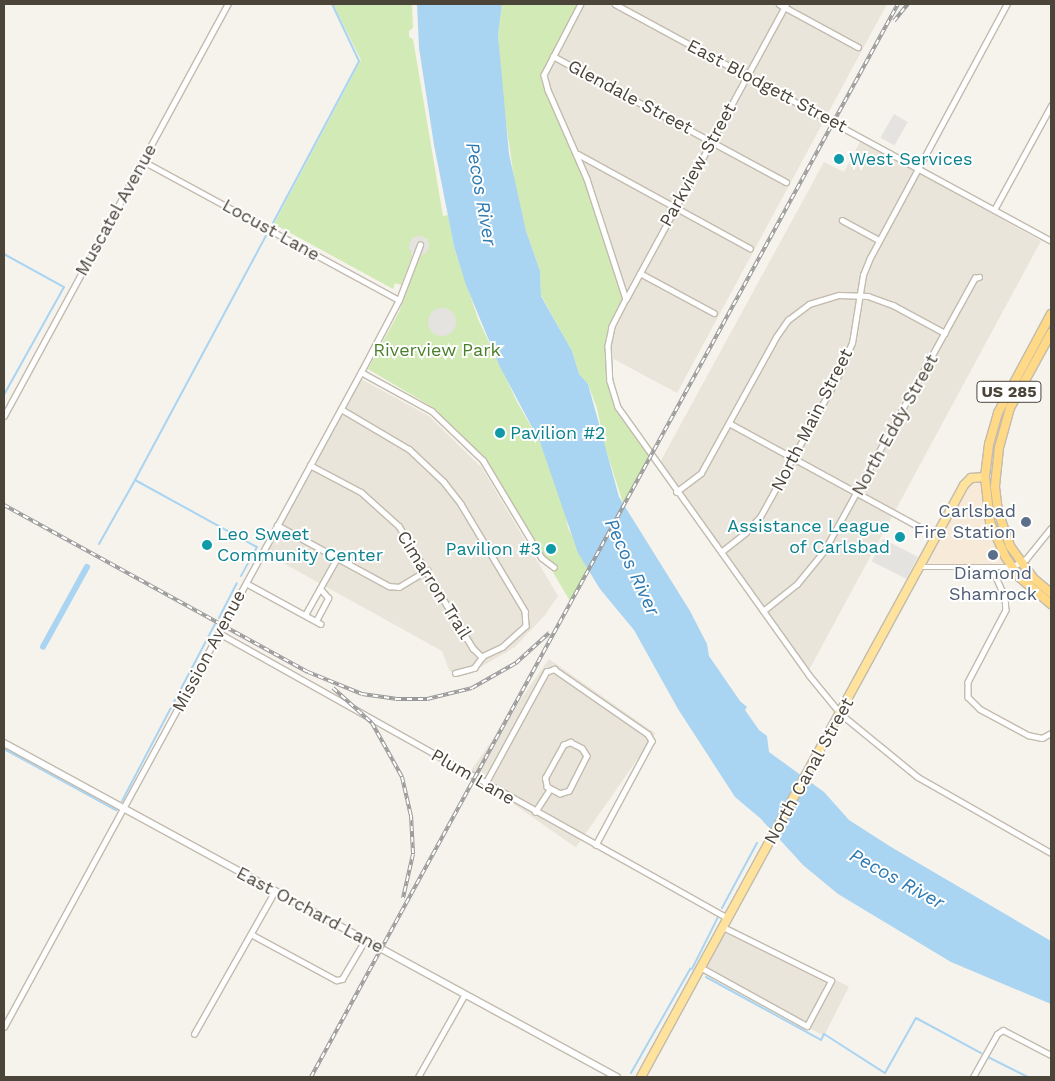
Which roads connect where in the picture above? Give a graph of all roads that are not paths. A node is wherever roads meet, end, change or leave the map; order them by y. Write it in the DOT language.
graph roads {
  1 [pos="228,4"];
  2 [pos="581,4"];
  3 [pos="616,4"];
  4 [pos="779,4"];
  5 [pos="1006,4"];
  6 [pos="785,5"];
  7 [pos="858,47"];
  8 [pos="553,56"];
  9 [pos="747,75"];
  10 [pos="1051,106"];
  11 [pos="711,141"];
  12 [pos="578,154"];
  13 [pos="142,161"];
  14 [pos="918,168"];
  15 [pos="786,182"];
  16 [pos="675,207"];
  17 [pos="994,210"];
  18 [pos="842,220"];
  19 [pos="878,240"];
  20 [pos="1051,242"];
  21 [pos="420,245"];
  22 [pos="750,248"];
  23 [pos="640,273"];
  24 [pos="979,277"];
  25 [pos="860,295"];
  26 [pos="626,299"];
  27 [pos="399,300"];
  28 [pos="714,313"];
  29 [pos="1051,314"];
  30 [pos="1051,333"];
  31 [pos="945,334"];
  32 [pos="361,372"];
  33 [pos="340,409"];
  34 [pos="4,416"];
  35 [pos="729,423"];
  36 [pos="793,458"];
  37 [pos="997,460"];
  38 [pos="310,465"];
  39 [pos="985,477"];
  40 [pos="676,492"];
  41 [pos="857,493"];
  42 [pos="278,525"];
  43 [pos="1051,528"];
  44 [pos="936,536"];
  45 [pos="721,552"];
  46 [pos="337,558"];
  47 [pos="1021,563"];
  48 [pos="554,567"];
  49 [pos="920,567"];
  50 [pos="1012,567"];
  51 [pos="992,568"];
  52 [pos="427,570"];
  53 [pos="246,583"];
  54 [pos="320,589"];
  55 [pos="1051,593"];
  56 [pos="1051,604"];
  57 [pos="763,611"];
  58 [pos="305,615"];
  59 [pos="316,621"];
  60 [pos="321,624"];
  61 [pos="219,634"];
  62 [pos="482,657"];
  63 [pos="456,673"];
  64 [pos="841,714"];
  65 [pos="1051,734"];
  66 [pos="4,743"];
  67 [pos="485,784"];
  68 [pos="550,789"];
  69 [pos="124,809"];
  70 [pos="535,812"];
  71 [pos="596,845"];
  72 [pos="1051,853"];
  73 [pos="275,892"];
  74 [pos="729,918"];
  75 [pos="724,928"];
  76 [pos="252,934"];
  77 [pos="365,940"];
  78 [pos="702,968"];
  79 [pos="465,994"];
  80 [pos="4,1027"];
  81 [pos="194,1034"];
  82 [pos="1051,1055"];
  83 [pos="418,1077"];
  84 [pos="617,1077"];
  85 [pos="642,1077"];
  86 [pos="973,1077"];
  1 -- 13 [label="street, Muscatel Avenue"];
  2 -- 8 [label="street"];
  3 -- 9 [label="street, East Blodgett Street"];
  4 -- 6 [label="street"];
  5 -- 14 [label="street, North Main Street"];
  6 -- 7 [label="street"];
  6 -- 9 [label="street, Parkview Street"];
  8 -- 11 [label="street, Glendale Street"];
  8 -- 12 [label="street"];
  9 -- 11 [label="street, Parkview Street"];
  9 -- 14 [label="street, East Blodgett Street"];
  10 -- 17 [label="street"];
  11 -- 15 [label="street, Glendale Street"];
  11 -- 16 [label="street, Parkview Street"];
  12 -- 16 [label="street"];
  12 -- 26 [label="street"];
  13 -- 27 [label="street, Locust Lane"];
  13 -- 34 [label="street, Muscatel Avenue"];
  14 -- 17 [label="street, East Blodgett Street"];
  14 -- 19 [label="street, North Main Street"];
  16 -- 22 [label="street"];
  16 -- 23 [label="street, Parkview Street"];
  17 -- 20 [label="street, East Blodgett Street"];
  18 -- 19 [label="street"];
  19 -- 25 [label="street, North Main Street"];
  21 -- 27 [label="street, Mission Avenue"];
  23 -- 26 [label="street, Parkview Street"];
  23 -- 28 [label="street"];
  24 -- 31 [label="street, North Eddy Street"];
  25 -- 31 [label="street"];
  25 -- 35 [label="street"];
  25 -- 36 [label="street, North Main Street"];
  26 -- 40 [label="street, Parkview Street"];
  27 -- 32 [label="street, Mission Avenue"];
  29 -- 39 [label="highway, US 285"];
  30 -- 37 [label="highway, US 285"];
  31 -- 41 [label="street, North Eddy Street"];
  32 -- 33 [label="street, Mission Avenue"];
  32 -- 48 [label="street"];
  33 -- 38 [label="street, Mission Avenue"];
  33 -- 62 [label="street"];
  35 -- 36 [label="street"];
  35 -- 40 [label="street"];
  36 -- 41 [label="street"];
  36 -- 45 [label="street, North Main Street"];
  37 -- 39 [label="highway"];
  37 -- 47 [label="highway, US 285"];
  38 -- 42 [label="street, Mission Avenue"];
  38 -- 52 [label="street, Cimarron Trail"];
  39 -- 44 [label="main road, North Canal Street"];
  39 -- 50 [label="highway, US 285"];
  40 -- 45 [label="street, Parkview Street"];
  41 -- 44 [label="street"];
  41 -- 57 [label="street, North Eddy Street"];
  42 -- 46 [label="street"];
  42 -- 53 [label="street, Mission Avenue"];
  43 -- 47 [label="street"];
  44 -- 49 [label="main road, North Canal Street"];
  45 -- 57 [label="street, Parkview Street"];
  46 -- 52 [label="street"];
  46 -- 54 [label="street"];
  47 -- 50 [label="street"];
  47 -- 55 [label="highway, US 285"];
  49 -- 51 [label="street"];
  49 -- 64 [label="main road, North Canal Street"];
  50 -- 51 [label="street"];
  50 -- 56 [label="highway, US 285"];
  51 -- 65 [label="street"];
  52 -- 62 [label="street, Cimarron Trail"];
  53 -- 58 [label="street"];
  53 -- 61 [label="street, Mission Avenue"];
  54 -- 58 [label="street"];
  54 -- 59 [label="street"];
  57 -- 64 [label="street, Parkview Street"];
  58 -- 59 [label="street"];
  59 -- 60 [label="street"];
  61 -- 67 [label="street, Plum Lane"];
  61 -- 69 [label="street, Mission Avenue"];
  62 -- 63 [label="street"];
  64 -- 72 [label="street, Parkview Street"];
  64 -- 74 [label="main road, North Canal Street"];
  66 -- 69 [label="street, East Orchard Lane"];
  67 -- 70 [label="street, Plum Lane"];
  67 -- 71 [label="street"];
  68 -- 68 [label="street"];
  68 -- 70 [label="street"];
  69 -- 73 [label="street, East Orchard Lane"];
  69 -- 80 [label="street, Mission Avenue"];
  70 -- 71 [label="street, Plum Lane"];
  71 -- 74 [label="street, Plum Lane"];
  73 -- 76 [label="street"];
  73 -- 77 [label="street, East Orchard Lane"];
  74 -- 75 [label="main road, North Canal Street"];
  75 -- 78 [label="main road, North Canal Street"];
  75 -- 78 [label="street"];
  76 -- 77 [label="street"];
  76 -- 81 [label="street"];
  77 -- 79 [label="street, East Orchard Lane"];
  78 -- 85 [label="main road, North Canal Street"];
  79 -- 83 [label="street"];
  79 -- 84 [label="street, East Orchard Lane"];
  82 -- 86 [label="street"];
}
